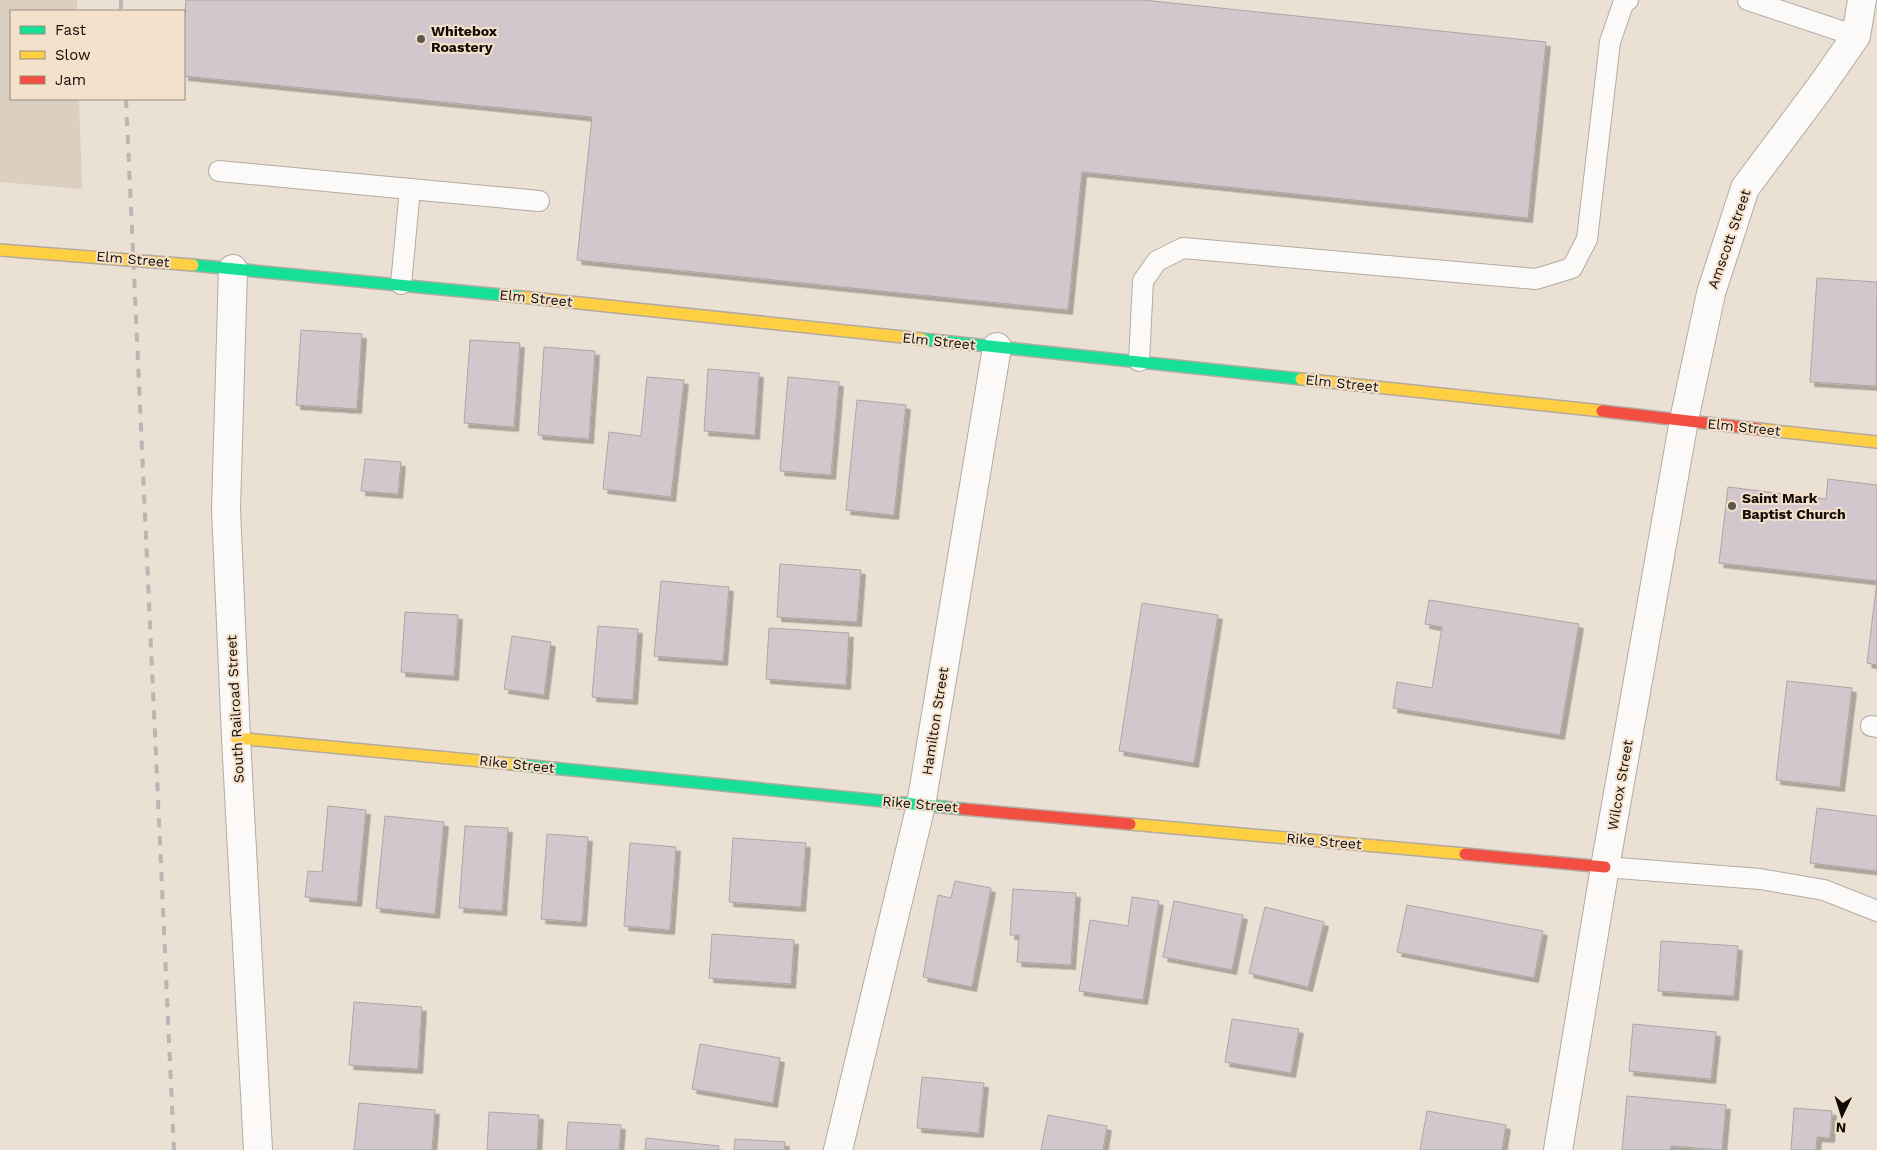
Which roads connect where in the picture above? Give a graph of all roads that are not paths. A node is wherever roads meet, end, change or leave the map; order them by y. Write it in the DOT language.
graph roads {
  1 [pos="1628,0"];
  2 [pos="1748,0"];
  3 [pos="1862,0"];
  4 [pos="1856,36"];
  5 [pos="219,171"];
  6 [pos="410,189"];
  7 [pos="539,201"];
  8 [pos="0,250"];
  9 [pos="233,268"];
  10 [pos="401,284"];
  11 [pos="997,347"];
  12 [pos="1139,361"];
  13 [pos="1684,420"];
  14 [pos="1877,442"];
  15 [pos="236,738"];
  16 [pos="922,805"];
  17 [pos="1605,867"];
  18 [pos="1877,911"];
  19 [pos="258,1150"];
  20 [pos="838,1150"];
  21 [pos="1558,1150"];
  1 -- 12 [label="lane"];
  2 -- 4 [label="lane"];
  3 -- 4 [label="street, Amscott Street"];
  4 -- 13 [label="street, Amscott Street"];
  5 -- 6 [label="lane"];
  6 -- 7 [label="lane"];
  6 -- 10 [label="lane"];
  8 -- 9 [label="main road, Elm Street"];
  9 -- 10 [label="main road, Elm Street"];
  9 -- 15 [label="street, South Railroad Street"];
  10 -- 11 [label="main road, Elm Street"];
  11 -- 12 [label="main road, Elm Street"];
  11 -- 16 [label="street, Hamilton Street"];
  12 -- 13 [label="main road, Elm Street"];
  13 -- 14 [label="main road, Elm Street"];
  13 -- 17 [label="street, Wilcox Street"];
  15 -- 16 [label="main road, Rike Street"];
  15 -- 19 [label="street, South Railroad Street"];
  16 -- 17 [label="main road, Rike Street"];
  16 -- 20 [label="street, Hamilton Street"];
  17 -- 18 [label="lane"];
  17 -- 21 [label="street, Wilcox Street"];
}
